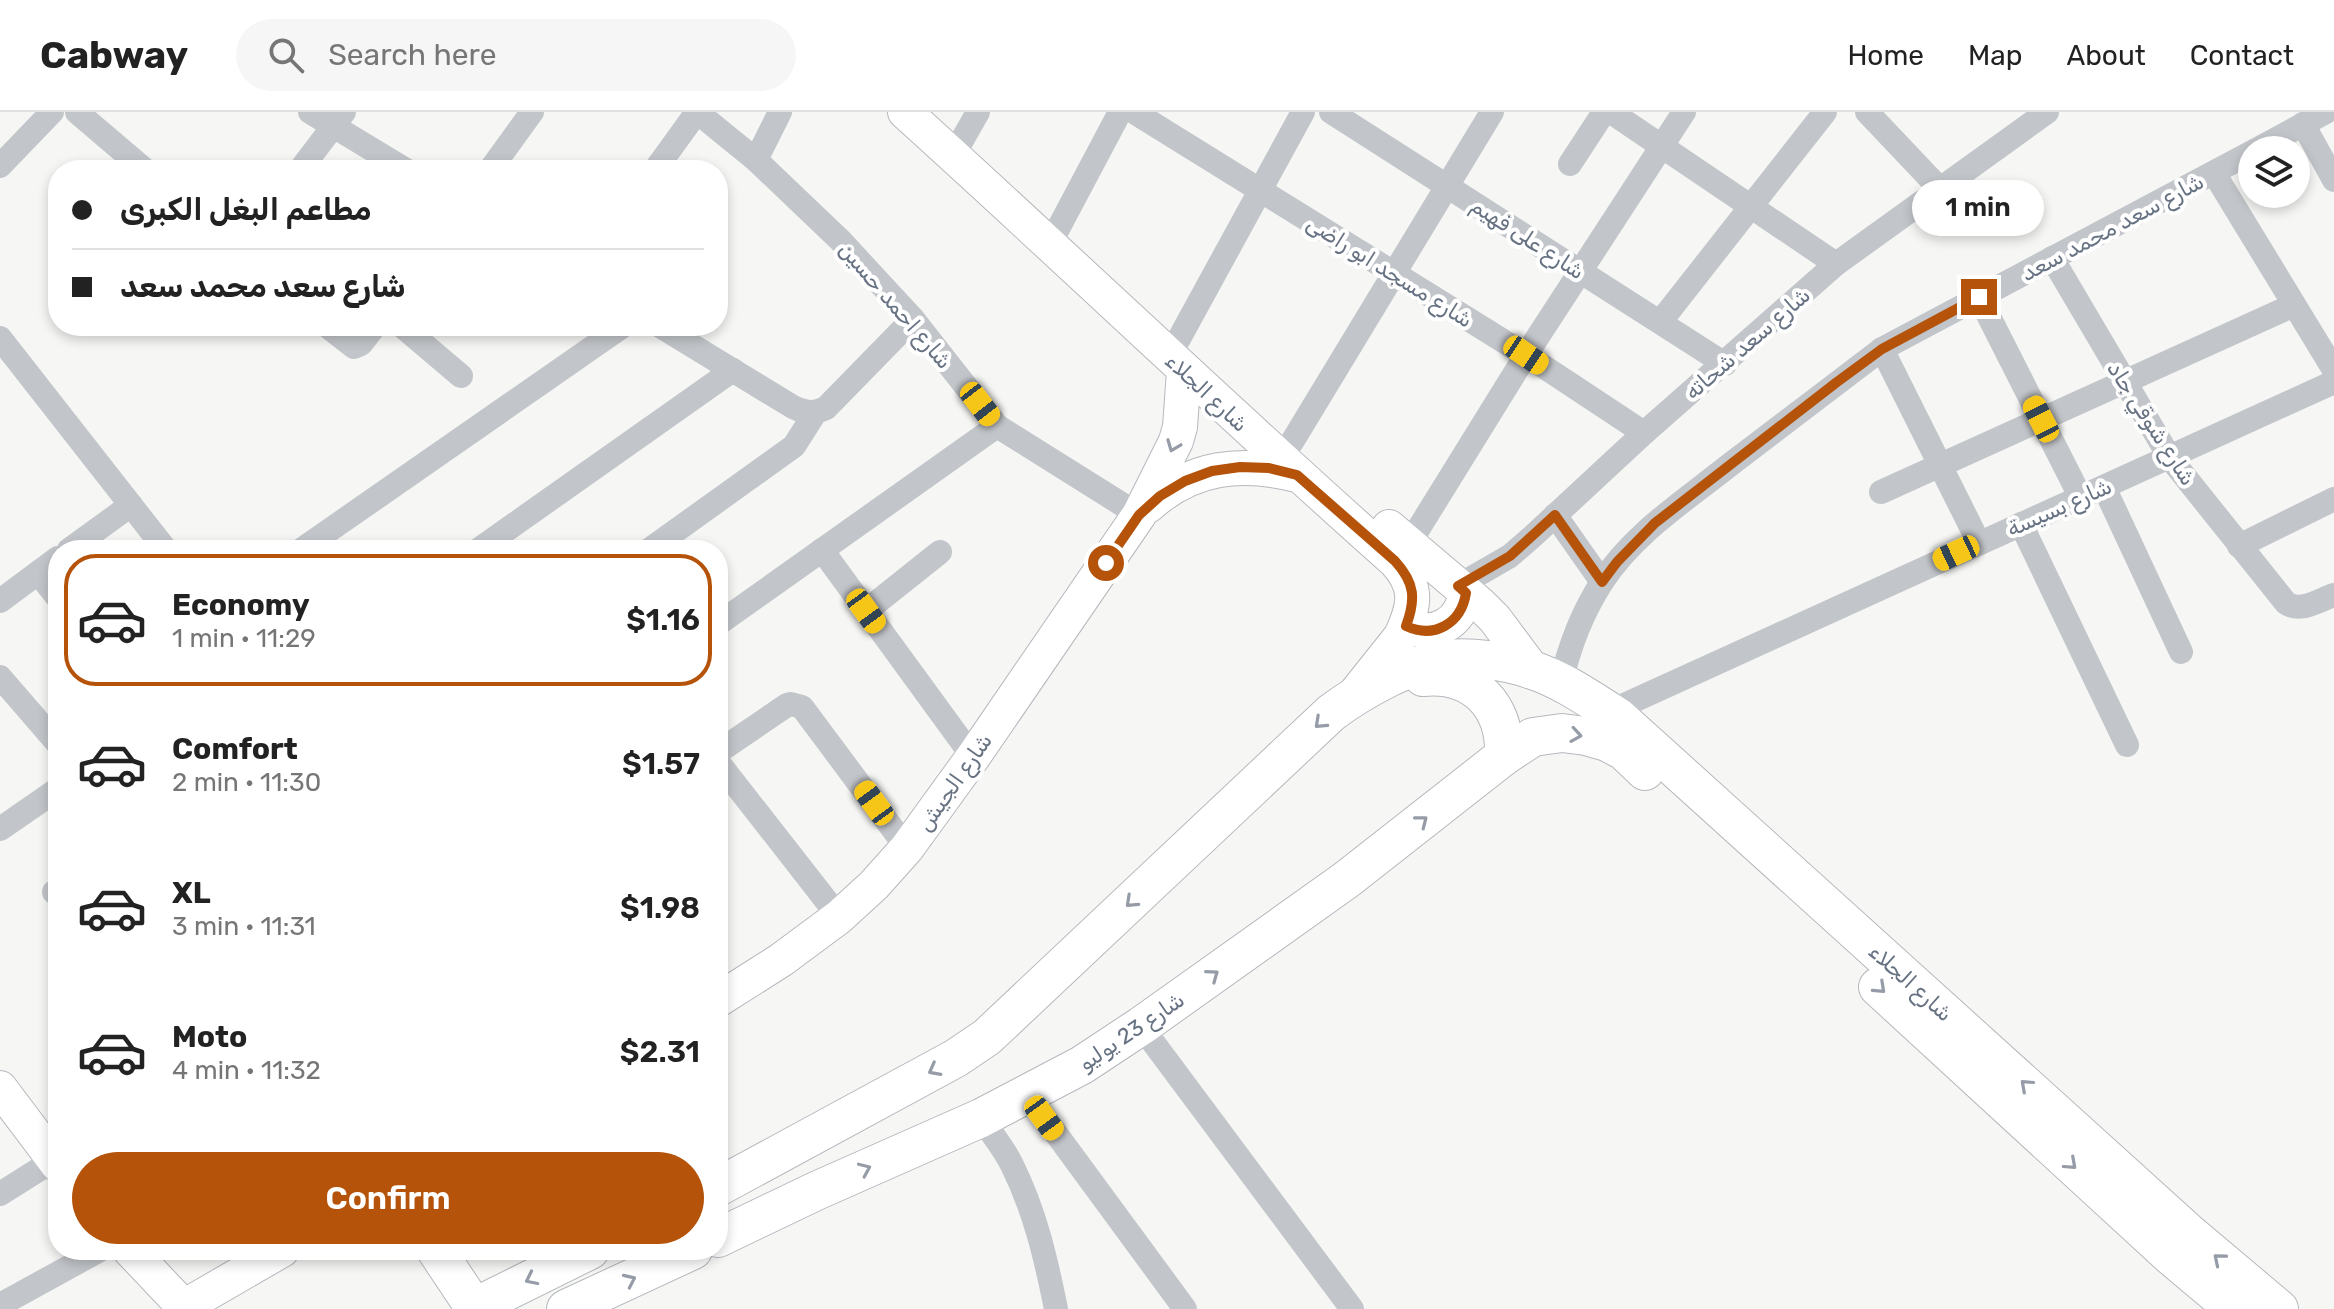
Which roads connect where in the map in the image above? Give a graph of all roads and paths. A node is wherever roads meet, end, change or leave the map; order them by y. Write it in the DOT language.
graph roads {
  1 [pos="52,112"];
  2 [pos="77,112"];
  3 [pos="310,112"];
  4 [pos="532,112"];
  5 [pos="697,112"];
  6 [pos="780,112"];
  7 [pos="905,112"];
  8 [pos="935,112"];
  9 [pos="1120,112"];
  10 [pos="1134,112"];
  11 [pos="1303,112"];
  12 [pos="1331,112"];
  13 [pos="1492,112"];
  14 [pos="1604,112"];
  15 [pos="1611,112"];
  16 [pos="1684,112"];
  17 [pos="1825,112"];
  18 [pos="1867,112"];
  19 [pos="2047,112"];
  20 [pos="2326,112"];
  21 [pos="339,119"];
  22 [pos="2303,124"];
  23 [pos="965,135"];
  24 [pos="2281,136"];
  25 [pos="1663,145"];
  26 [pos="133,160"];
  27 [pos="308,160"];
  28 [pos="393,160"];
  29 [pos="497,160"];
  30 [pos="662,160"];
  31 [pos="756,160"];
  32 [pos="2238,160"];
  33 [pos="1570,164"];
  34 [pos="0,166"];
  35 [pos="2214,173"];
  36 [pos="2334,180"];
  37 [pos="1447,186"];
  38 [pos="1940,189"];
  39 [pos="1259,191"];
  40 [pos="1752,206"];
  41 [pos="1055,235"];
  42 [pos="2052,258"];
  43 [pos="1836,264"];
  44 [pos="1580,271"];
  45 [pos="1394,274"];
  46 [pos="1979,297"];
  47 [pos="2294,305"];
  48 [pos="913,319"];
  49 [pos="1661,321"];
  50 [pos="339,336"];
  51 [pos="367,336"];
  52 [pos="414,336"];
  53 [pos="609,336"];
  54 [pos="677,336"];
  55 [pos="0,338"];
  56 [pos="1882,349"];
  57 [pos="1526,355"];
  58 [pos="1177,356"];
  59 [pos="1725,364"];
  60 [pos="733,370"];
  61 [pos="2334,370"];
  62 [pos="461,376"];
  63 [pos="2124,382"];
  64 [pos="2334,382"];
  65 [pos="815,413"];
  66 [pos="2041,419"];
  67 [pos="997,426"];
  68 [pos="1644,433"];
  69 [pos="1295,458"];
  70 [pos="2170,458"];
  71 [pos="1940,465"];
  72 [pos="2104,487"];
  73 [pos="1881,492"];
  74 [pos="2081,498"];
  75 [pos="2334,499"];
  76 [pos="131,505"];
  77 [pos="1139,515"];
  78 [pos="1555,515"];
  79 [pos="2021,524"];
  80 [pos="83,540"];
  81 [pos="158,540"];
  82 [pos="315,540"];
  83 [pos="492,540"];
  84 [pos="663,540"];
  85 [pos="1979,543"];
  86 [pos="1409,544"];
  87 [pos="2239,546"];
  88 [pos="822,550"];
  89 [pos="940,552"];
  90 [pos="48,566"];
  91 [pos="38,573"];
  92 [pos="1602,582"];
  93 [pos="48,586"];
  94 [pos="1462,589"];
  95 [pos="2334,595"];
  96 [pos="0,601"];
  97 [pos="866,611"];
  98 [pos="728,617"];
  99 [pos="1406,626"];
  100 [pos="2181,652"];
  101 [pos="1547,676"];
  102 [pos="0,677"];
  103 [pos="1369,688"];
  104 [pos="1609,712"];
  105 [pos="48,732"];
  106 [pos="728,745"];
  107 [pos="2127,745"];
  108 [pos="1504,756"];
  109 [pos="973,757"];
  110 [pos="728,775"];
  111 [pos="48,796"];
  112 [pos="0,829"];
  113 [pos="907,848"];
  114 [pos="839,917"];
  115 [pos="728,994"];
  116 [pos="1141,1026"];
  117 [pos="1956,1041"];
  118 [pos="0,1088"];
  119 [pos="1027,1094"];
  120 [pos="981,1118"];
  121 [pos="796,1144"];
  122 [pos="48,1151"];
  123 [pos="48,1167"];
  124 [pos="728,1182"];
  125 [pos="728,1186"];
  126 [pos="816,1191"];
  127 [pos="0,1194"];
  128 [pos="734,1231"];
  129 [pos="82,1260"];
  130 [pos="139,1260"];
  131 [pos="265,1260"];
  132 [pos="442,1260"];
  133 [pos="570,1260"];
  134 [pos="671,1260"];
  135 [pos="0,1305"];
  136 [pos="182,1308"];
  137 [pos="473,1308"];
  138 [pos="566,1309"];
  139 [pos="1056,1309"];
  140 [pos="1185,1309"];
  141 [pos="1352,1309"];
  142 [pos="2234,1309"];
  143 [pos="2279,1309"];
  1 -- 34 [label="street"];
  2 -- 26 [label="street"];
  3 -- 21 [label="street"];
  4 -- 29 [label="street"];
  5 -- 30 [label="street"];
  5 -- 31 [label="street, شارع احمد حسين"];
  6 -- 31 [label="street"];
  7 -- 23 [label="street, شارع الجلاء"];
  8 -- 23 [label="street, شارع الجلاء"];
  9 -- 41 [label="street"];
  10 -- 39 [label="street, شارع مسجد ابو راضى"];
  11 -- 39 [label="street"];
  12 -- 37 [label="street, شارع على فهيم"];
  13 -- 37 [label="street"];
  14 -- 33 [label="street"];
  15 -- 25 [label="street"];
  16 -- 25 [label="street"];
  17 -- 40 [label="street"];
  18 -- 38 [label="street"];
  19 -- 38 [label="street, شارع سعد شحاته"];
  20 -- 22 [label="street, شارع سعد محمد سعد"];
  21 -- 27 [label="street"];
  21 -- 28 [label="street"];
  22 -- 24 [label="street, شارع سعد محمد سعد"];
  22 -- 36 [label="street"];
  23 -- 41 [label="street, شارع الجلاء"];
  25 -- 40 [label="street"];
  25 -- 44 [label="street"];
  31 -- 48 [label="street, شارع احمد حسين"];
  32 -- 35 [label="street, شارع سعد محمد سعد"];
  35 -- 42 [label="street, شارع سعد محمد سعد"];
  35 -- 47 [label="street"];
  37 -- 44 [label="street, شارع على فهيم"];
  37 -- 45 [label="street"];
  38 -- 43 [label="street, شارع سعد شحاته"];
  39 -- 45 [label="street, شارع مسجد ابو راضى"];
  39 -- 58 [label="street"];
  40 -- 43 [label="street"];
  40 -- 49 [label="street"];
  41 -- 58 [label="street, شارع الجلاء"];
  42 -- 46 [label="street, شارع سعد محمد سعد"];
  42 -- 63 [label="street, شارع شوقي جاد"];
  43 -- 59 [label="street, شارع سعد شحاته"];
  44 -- 49 [label="street, شارع على فهيم"];
  44 -- 57 [label="street"];
  45 -- 57 [label="street, شارع مسجد ابو راضى"];
  45 -- 69 [label="street"];
  46 -- 56 [label="street, شارع سعد محمد سعد"];
  46 -- 66 [label="street"];
  47 -- 61 [label="street"];
  47 -- 63 [label="street"];
  48 -- 65 [label="street"];
  48 -- 67 [label="street, شارع احمد حسين"];
  49 -- 59 [label="street, شارع على فهيم"];
  50 -- 51 [label="street"];
  52 -- 62 [label="street"];
  53 -- 82 [label="street"];
  54 -- 60 [label="street"];
  55 -- 76 [label="street"];
  56 -- 71 [label="street"];
  56 -- 92 [label="street, شارع سعد محمد سعد"];
  57 -- 68 [label="street, شارع مسجد ابو راضى"];
  57 -- 86 [label="street"];
  58 -- 69 [label="street, شارع الجلاء"];
  58 -- 77 [label="street, شارع الجيش, one-way"];
  59 -- 68 [label="street, شارع سعد شحاته"];
  60 -- 65 [label="street"];
  60 -- 83 [label="street"];
  63 -- 66 [label="street"];
  63 -- 70 [label="street, شارع شوقي جاد"];
  64 -- 70 [label="street, شارع بسيسة"];
  65 -- 84 [label="street"];
  66 -- 71 [label="street"];
  66 -- 74 [label="street"];
  67 -- 77 [label="street, شارع احمد حسين"];
  67 -- 88 [label="street"];
  68 -- 78 [label="street, شارع سعد شحاته"];
  69 -- 77 [label="street, شارع الجيش"];
  69 -- 86 [label="street, شارع الجلاء"];
  69 -- 99 [label="street, شارع الجلاء"];
  70 -- 72 [label="street, شارع بسيسة"];
  70 -- 87 [label="street, شارع شوقي جاد"];
  71 -- 73 [label="street"];
  71 -- 85 [label="street"];
  72 -- 74 [label="street, شارع بسيسة"];
  72 -- 100 [label="street"];
  74 -- 79 [label="street, شارع بسيسة"];
  75 -- 87 [label="street"];
  76 -- 80 [label="street"];
  76 -- 81 [label="street"];
  77 -- 109 [label="street, شارع الجيش"];
  78 -- 92 [label="street"];
  78 -- 94 [label="street, شارع سعد شحاته"];
  79 -- 85 [label="street, شارع بسيسة"];
  79 -- 107 [label="street"];
  85 -- 104 [label="street, شارع بسيسة"];
  86 -- 94 [label="street, شارع الجلاء"];
  87 -- 95 [label="street, شارع شوقي جاد"];
  88 -- 97 [label="street"];
  88 -- 98 [label="street"];
  89 -- 97 [label="street"];
  90 -- 91 [label="street"];
  91 -- 93 [label="street"];
  91 -- 96 [label="street"];
  92 -- 101 [label="street, شارع سعد محمد سعد"];
  94 -- 99 [label="street"];
  94 -- 101 [label="street, شارع الجلاء"];
  97 -- 109 [label="street"];
  99 -- 103 [label="street, شارع الجلاء"];
  101 -- 103 [label="main road, شارع الجلاء"];
  101 -- 104 [label="main road, شارع الجلاء"];
  102 -- 105 [label="street"];
  103 -- 108 [label="main road"];
  103 -- 121 [label="main road, one-way"];
  104 -- 117 [label="main road, شارع الجلاء"];
  106 -- 113 [label="street"];
  116 -- 108 [label="main road, شارع 23 يوليو, one-way"];
  108 -- 117 [label="main road, شارع الجلاء, one-way"];
  109 -- 113 [label="street, شارع الجيش"];
  110 -- 114 [label="street"];
  111 -- 112 [label="street"];
  113 -- 114 [label="street, شارع الجيش"];
  114 -- 115 [label="street, شارع الجيش"];
  116 -- 119 [label="main road, شارع 23 يوليو"];
  116 -- 141 [label="street"];
  117 -- 142 [label="main road, شارع الجلاء, one-way"];
  143 -- 117 [label="main road, شارع الجلاء, one-way"];
  118 -- 122 [label="street"];
  119 -- 120 [label="main road, شارع 23 يوليو"];
  119 -- 140 [label="street"];
  126 -- 120 [label="main road, شارع 23 يوليو, one-way"];
  120 -- 139 [label="street"];
  121 -- 124 [label="main road"];
  121 -- 126 [label="main road"];
  123 -- 127 [label="street"];
  125 -- 128 [label="main road"];
  126 -- 128 [label="main road, شارع 23 يوليو"];
  129 -- 135 [label="street"];
  130 -- 136 [label="street"];
  131 -- 136 [label="street"];
  132 -- 137 [label="main road"];
  133 -- 137 [label="main road, one-way"];
  138 -- 134 [label="main road, one-way"];
}
